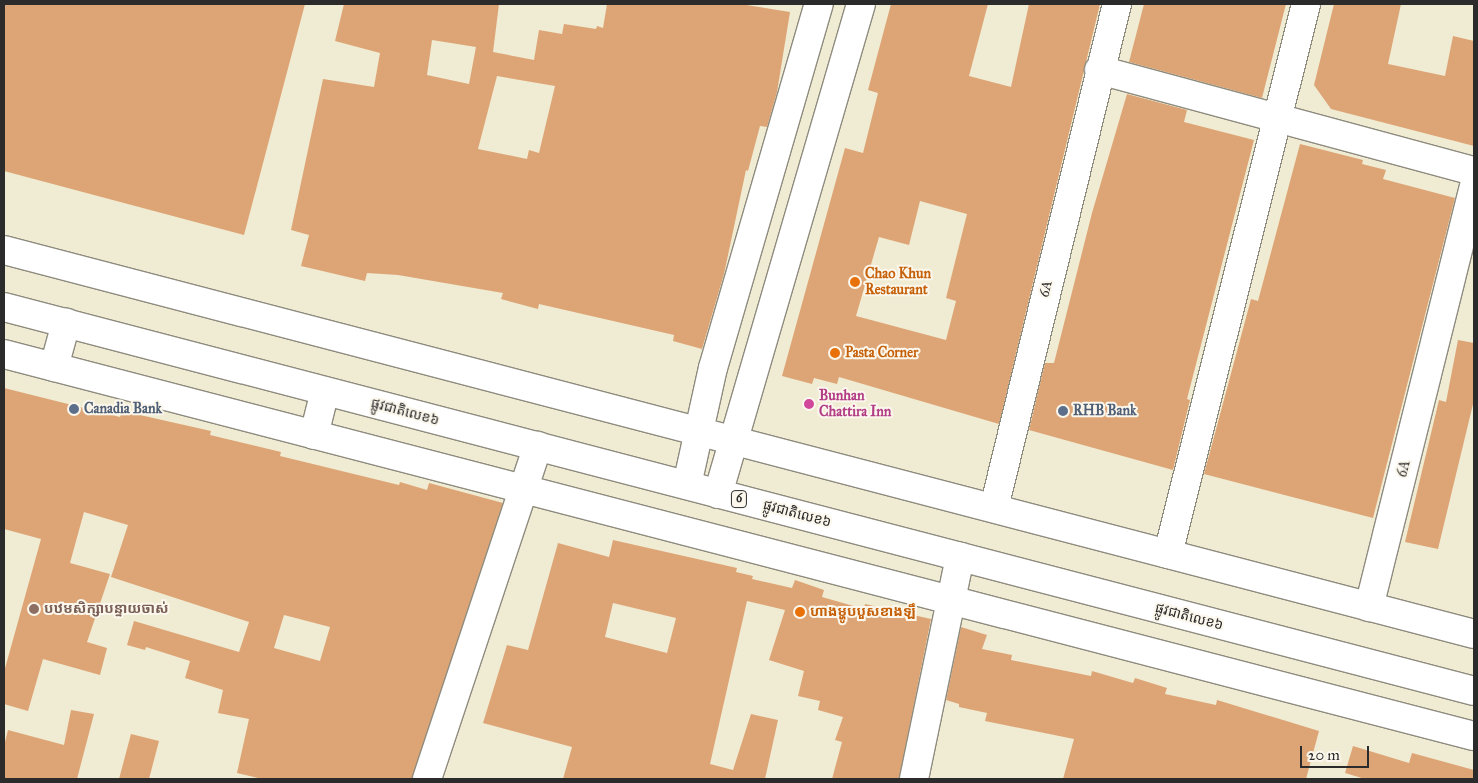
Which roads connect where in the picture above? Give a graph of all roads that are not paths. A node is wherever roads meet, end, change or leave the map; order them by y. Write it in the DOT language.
graph roads {
  1 [pos="819,4"];
  2 [pos="861,4"];
  3 [pos="1117,4"];
  4 [pos="1306,4"];
  5 [pos="1099,70"];
  6 [pos="1278,120"];
  7 [pos="1474,171"];
  8 [pos="1474,186"];
  9 [pos="4,250"];
  10 [pos="4,307"];
  11 [pos="66,323"];
  12 [pos="4,354"];
  13 [pos="54,367"];
  14 [pos="325,391"];
  15 [pos="701,432"];
  16 [pos="314,435"];
  17 [pos="731,440"];
  18 [pos="538,446"];
  19 [pos="687,485"];
  20 [pos="524,491"];
  21 [pos="718,494"];
  22 [pos="994,508"];
  23 [pos="1168,554"];
  24 [pos="960,557"];
  25 [pos="952,602"];
  26 [pos="1369,607"];
  27 [pos="1474,634"];
  28 [pos="1474,691"];
  29 [pos="1474,736"];
  30 [pos="427,779"];
  31 [pos="914,779"];
  1 -- 15 [label="street"];
  2 -- 17 [label="street"];
  3 -- 5 [label="street, 6A"];
  4 -- 6 [label="street"];
  5 -- 6 [label="street"];
  5 -- 22 [label="street, 6A"];
  6 -- 7 [label="street"];
  6 -- 23 [label="street"];
  8 -- 26 [label="street, 6A"];
  9 -- 15 [label="street"];
  10 -- 11 [label="street, ផ្លូវជាតិលេខ៦ / 6"];
  11 -- 13 [label="street"];
  11 -- 14 [label="street, ផ្លូវជាតិលេខ៦ / 6"];
  12 -- 13 [label="street"];
  13 -- 16 [label="street"];
  14 -- 16 [label="street"];
  14 -- 18 [label="street, ផ្លូវជាតិលេខ៦ / 6"];
  15 -- 17 [label="street"];
  15 -- 19 [label="street"];
  16 -- 20 [label="street"];
  17 -- 21 [label="street"];
  17 -- 22 [label="street"];
  18 -- 19 [label="street, ផ្លូវជាតិលេខ៦ / 6"];
  18 -- 20 [label="street"];
  19 -- 21 [label="street, ផ្លូវជាតិលេខ៦ / 6"];
  20 -- 25 [label="street"];
  20 -- 30 [label="street"];
  21 -- 24 [label="street, ផ្លូវជាតិលេខ៦ / 6"];
  22 -- 23 [label="street"];
  23 -- 26 [label="street"];
  24 -- 25 [label="street"];
  24 -- 28 [label="street, ផ្លូវជាតិលេខ៦ / 6"];
  25 -- 29 [label="street"];
  25 -- 31 [label="street"];
  26 -- 27 [label="street"];
}
